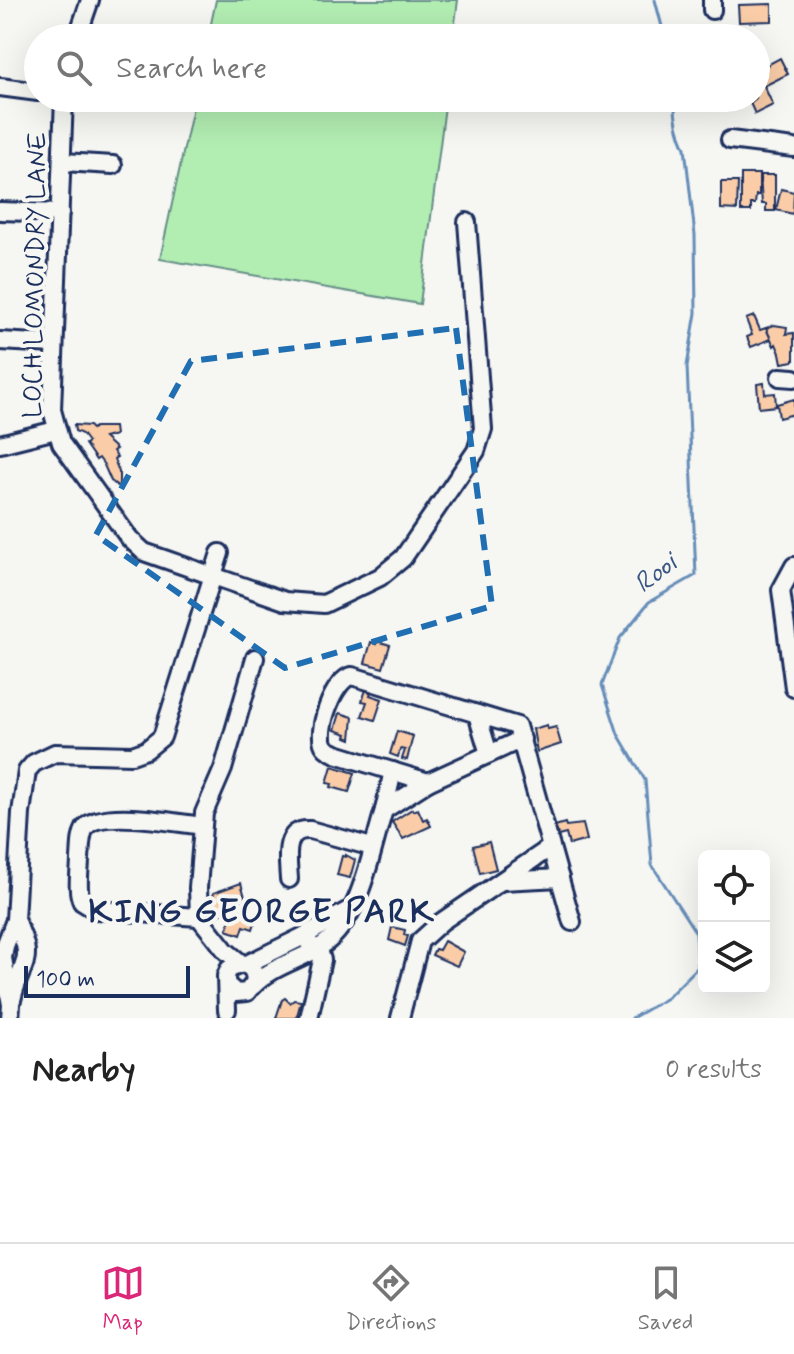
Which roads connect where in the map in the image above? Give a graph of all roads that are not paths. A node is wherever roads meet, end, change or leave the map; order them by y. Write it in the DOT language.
graph roads {
  1 [pos="90,0"];
  2 [pos="82,24"];
  3 [pos="0,87"];
  4 [pos="24,90"];
  5 [pos="64,112"];
  6 [pos="730,140"];
  7 [pos="794,148"];
  8 [pos="63,162"];
  9 [pos="113,165"];
  10 [pos="0,211"];
  11 [pos="60,213"];
  12 [pos="467,222"];
  13 [pos="0,341"];
  14 [pos="54,344"];
  15 [pos="56,430"];
  16 [pos="0,444"];
  17 [pos="220,553"];
  18 [pos="794,566"];
  19 [pos="212,574"];
  20 [pos="255,658"];
  21 [pos="794,688"];
  22 [pos="477,714"];
  23 [pos="522,739"];
  24 [pos="489,754"];
  25 [pos="393,771"];
  26 [pos="428,782"];
  27 [pos="384,810"];
  28 [pos="202,826"];
  29 [pos="372,847"];
  30 [pos="551,847"];
  31 [pos="560,878"];
  32 [pos="289,879"];
  33 [pos="500,881"];
  34 [pos="354,906"];
  35 [pos="199,917"];
  36 [pos="15,920"];
  37 [pos="572,922"];
  38 [pos="302,937"];
  39 [pos="317,949"];
  40 [pos="235,972"];
  41 [pos="250,989"];
  42 [pos="10,1012"];
  43 [pos="225,1014"];
  44 [pos="309,1018"];
  45 [pos="400,1018"];
  1 -- 2 [label="street"];
  3 -- 4 [label="street"];
  5 -- 8 [label="street, LOCH LOMONDRY LANE"];
  6 -- 7 [label="street"];
  8 -- 9 [label="street"];
  8 -- 11 [label="street, LOCH LOMONDRY LANE"];
  10 -- 11 [label="street"];
  11 -- 14 [label="street, LOCH LOMONDRY LANE"];
  12 -- 19 [label="street, LOCH LOMONDRY LANE"];
  13 -- 14 [label="street"];
  14 -- 15 [label="street, LOCH LOMONDRY LANE"];
  15 -- 16 [label="street"];
  15 -- 19 [label="street, LOCH LOMONDRY LANE"];
  17 -- 19 [label="street"];
  18 -- 21 [label="street"];
  19 -- 36 [label="street"];
  20 -- 28 [label="street"];
  22 -- 23 [label="street"];
  22 -- 24 [label="street"];
  22 -- 25 [label="street"];
  23 -- 24 [label="street"];
  23 -- 30 [label="street"];
  24 -- 26 [label="street"];
  25 -- 26 [label="street"];
  25 -- 27 [label="street"];
  26 -- 27 [label="street"];
  27 -- 29 [label="street"];
  28 -- 35 [label="street"];
  28 -- 35 [label="street"];
  29 -- 32 [label="street"];
  29 -- 34 [label="street"];
  30 -- 31 [label="street"];
  30 -- 33 [label="street"];
  31 -- 33 [label="street"];
  31 -- 37 [label="street"];
  33 -- 45 [label="street"];
  34 -- 38 [label="street"];
  34 -- 39 [label="street"];
  35 -- 40 [label="street"];
  36 -- 42 [label="street"];
  36 -- 42 [label="street"];
  38 -- 39 [label="street"];
  38 -- 40 [label="street"];
  39 -- 41 [label="street"];
  39 -- 44 [label="street"];
  40 -- 41 [label="street"];
  40 -- 41 [label="street"];
  40 -- 43 [label="street"];
  41 -- 43 [label="street"];
}
